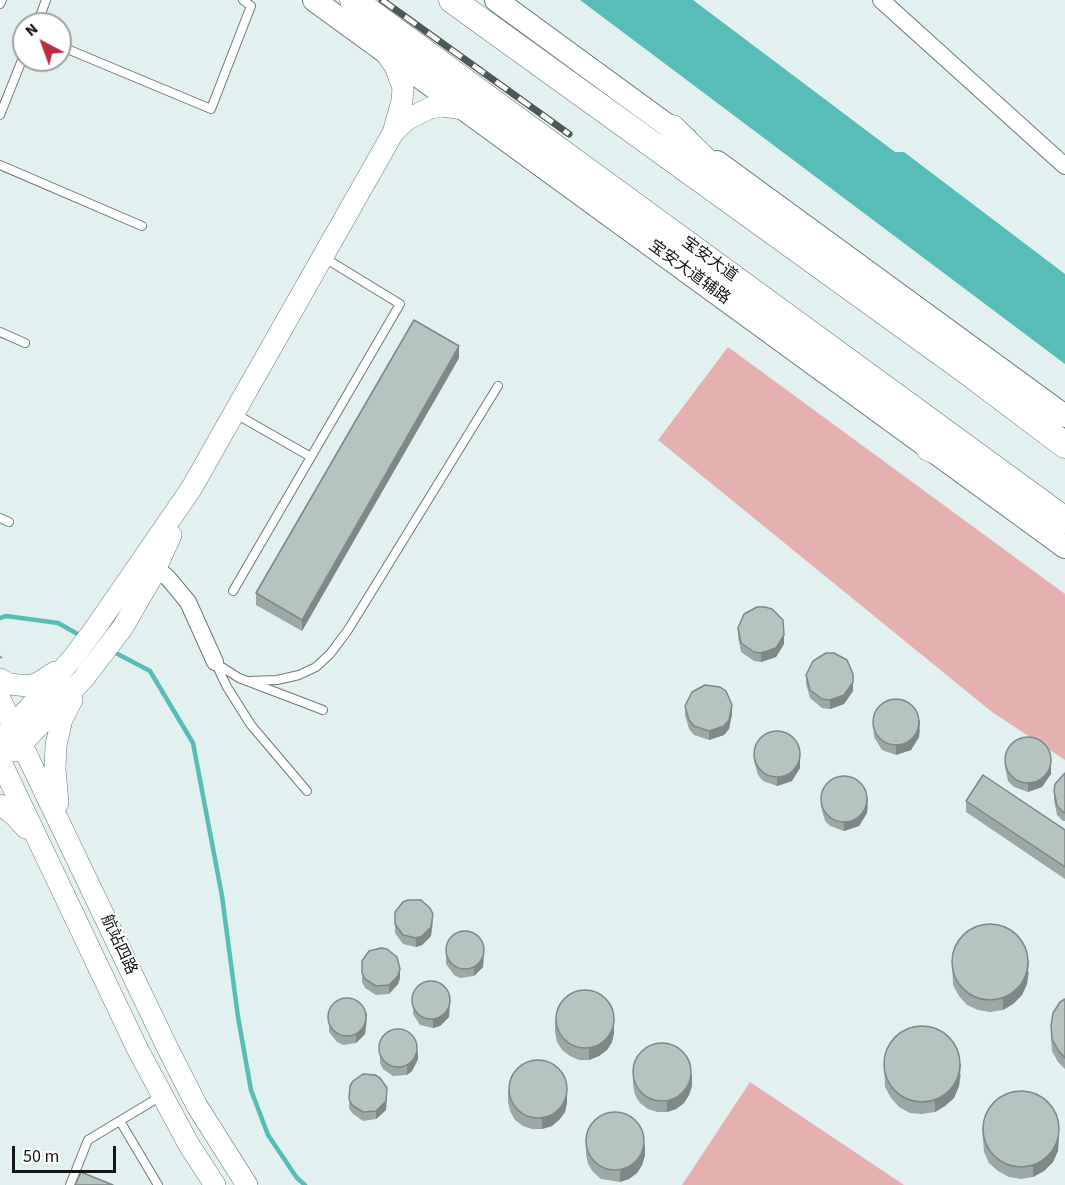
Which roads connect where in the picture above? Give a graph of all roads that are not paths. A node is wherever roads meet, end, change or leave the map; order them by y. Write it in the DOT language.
graph roads {
  1 [pos="243,0"];
  2 [pos="314,0"];
  3 [pos="353,0"];
  4 [pos="452,0"];
  5 [pos="498,0"];
  6 [pos="881,0"];
  7 [pos="72,51"];
  8 [pos="384,51"];
  9 [pos="17,72"];
  10 [pos="464,109"];
  11 [pos="0,115"];
  12 [pos="672,128"];
  13 [pos="393,133"];
  14 [pos="0,165"];
  15 [pos="1065,166"];
  16 [pos="142,226"];
  17 [pos="791,245"];
  18 [pos="323,257"];
  19 [pos="0,332"];
  20 [pos="25,343"];
  21 [pos="498,386"];
  22 [pos="234,413"];
  23 [pos="1065,416"];
  24 [pos="1065,445"];
  25 [pos="929,448"];
  26 [pos="311,458"];
  27 [pos="1006,478"];
  28 [pos="190,489"];
  29 [pos="0,518"];
  30 [pos="1065,520"];
  31 [pos="9,522"];
  32 [pos="1065,547"];
  33 [pos="156,568"];
  34 [pos="233,591"];
  35 [pos="130,596"];
  36 [pos="72,659"];
  37 [pos="215,662"];
  38 [pos="84,678"];
  39 [pos="0,679"];
  40 [pos="248,681"];
  41 [pos="0,699"];
  42 [pos="323,710"];
  43 [pos="12,736"];
  44 [pos="1,763"];
  45 [pos="308,791"];
  46 [pos="0,805"];
  47 [pos="62,825"];
  48 [pos="44,852"];
  49 [pos="162,1095"];
  50 [pos="120,1121"];
  51 [pos="70,1185"];
  52 [pos="158,1185"];
  53 [pos="215,1185"];
  54 [pos="247,1185"];
  1 -- 7 [label="lane"];
  2 -- 8 [label="main road, 宝安大道辅路"];
  3 -- 27 [label="main road, 宝安大道"];
  4 -- 17 [label="main road"];
  5 -- 12 [label="main road"];
  6 -- 15 [label="street"];
  8 -- 10 [label="main road, 宝安大道辅路"];
  8 -- 13 [label="street"];
  9 -- 11 [label="lane"];
  10 -- 13 [label="street"];
  10 -- 25 [label="main road, 宝安大道辅路"];
  12 -- 17 [label="main road"];
  12 -- 23 [label="main road"];
  13 -- 18 [label="street"];
  14 -- 16 [label="lane"];
  17 -- 24 [label="main road"];
  18 -- 22 [label="street"];
  18 -- 26 [label="lane"];
  19 -- 20 [label="lane"];
  21 -- 40 [label="lane"];
  22 -- 26 [label="lane"];
  22 -- 28 [label="street"];
  25 -- 27 [label="main road"];
  25 -- 32 [label="main road, 宝安大道辅路"];
  26 -- 34 [label="lane"];
  27 -- 30 [label="main road, 宝安大道"];
  28 -- 33 [label="street"];
  28 -- 35 [label="street"];
  29 -- 31 [label="lane"];
  33 -- 35 [label="street"];
  33 -- 37 [label="street"];
  35 -- 36 [label="street"];
  35 -- 38 [label="street"];
  36 -- 39 [label="street"];
  36 -- 43 [label="street"];
  37 -- 40 [label="lane"];
  37 -- 45 [label="lane"];
  38 -- 43 [label="street"];
  38 -- 47 [label="street"];
  40 -- 42 [label="lane"];
  41 -- 43 [label="street, 航站四路"];
  43 -- 44 [label="street"];
  43 -- 47 [label="street, 航站四路"];
  44 -- 48 [label="street, 航站四路"];
  46 -- 48 [label="street"];
  47 -- 54 [label="street, 航站四路"];
  48 -- 49 [label="street, 航站四路"];
  49 -- 50 [label="lane"];
  49 -- 53 [label="street, 航站四路"];
  50 -- 51 [label="lane"];
  50 -- 52 [label="lane"];
}
